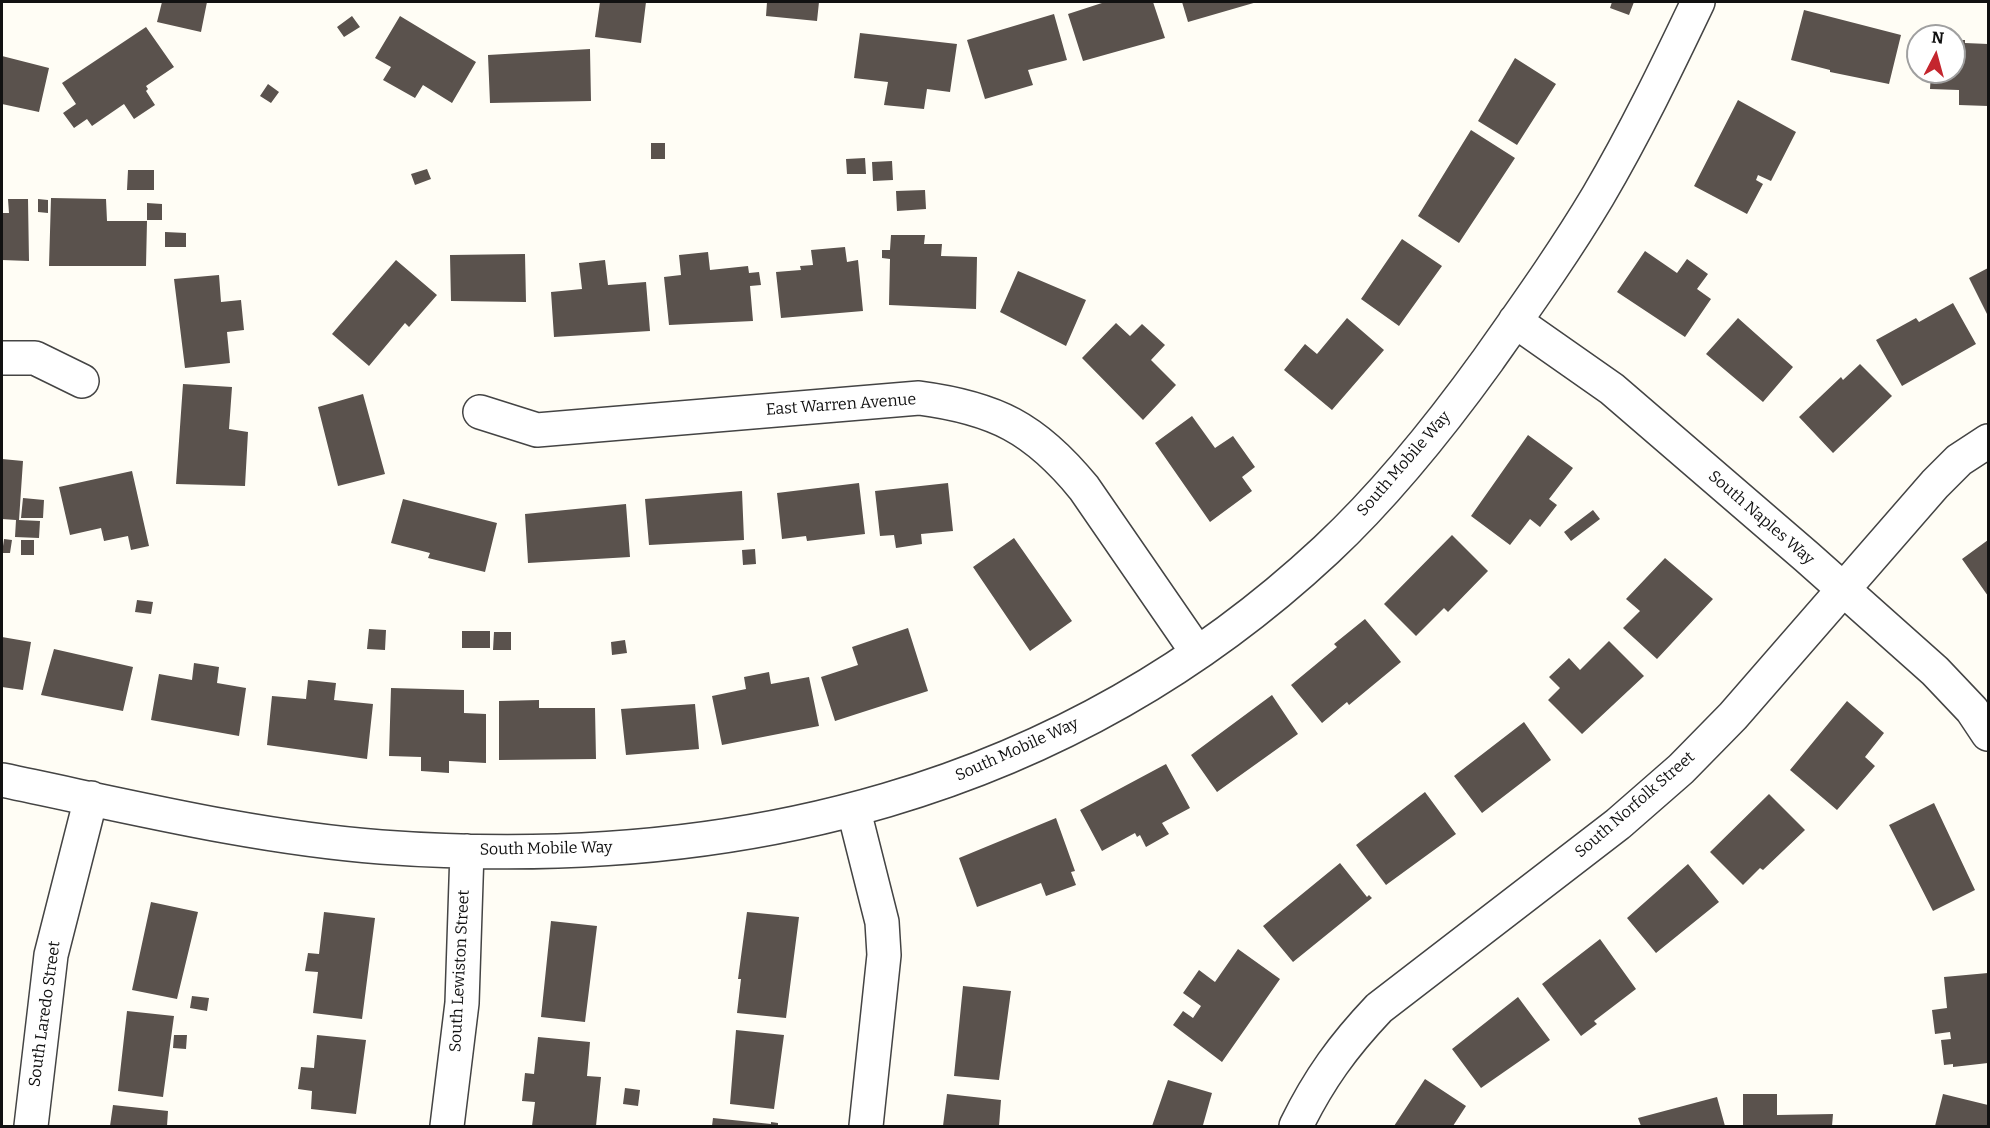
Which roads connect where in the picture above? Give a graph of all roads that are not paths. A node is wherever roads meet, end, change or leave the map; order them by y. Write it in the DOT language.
graph roads {
  1 [pos="1698,2"];
  2 [pos="1515,321"];
  3 [pos="2,358"];
  4 [pos="82,381"];
  5 [pos="480,412"];
  6 [pos="1989,441"];
  7 [pos="1843,589"];
  8 [pos="1197,652"];
  9 [pos="1989,734"];
  10 [pos="2,780"];
  11 [pos="91,798"];
  12 [pos="854,811"];
  13 [pos="467,851"];
  14 [pos="30,1126"];
  15 [pos="447,1126"];
  16 [pos="866,1126"];
  17 [pos="1296,1126"];
  1 -- 2 [label="street, South Mobile Way"];
  2 -- 7 [label="street, South Naples Way"];
  2 -- 8 [label="street, South Mobile Way"];
  3 -- 4 [label="street"];
  5 -- 8 [label="street, East Warren Avenue"];
  6 -- 7 [label="street, South Norfolk Street"];
  7 -- 9 [label="street, South Naples Way"];
  7 -- 17 [label="street, South Norfolk Street"];
  8 -- 12 [label="street, South Mobile Way"];
  10 -- 11 [label="street, South Mobile Way"];
  11 -- 13 [label="street, South Mobile Way"];
  11 -- 14 [label="street, South Laredo Street"];
  12 -- 13 [label="street, South Mobile Way"];
  12 -- 16 [label="street"];
  13 -- 15 [label="street, South Lewiston Street"];
}
